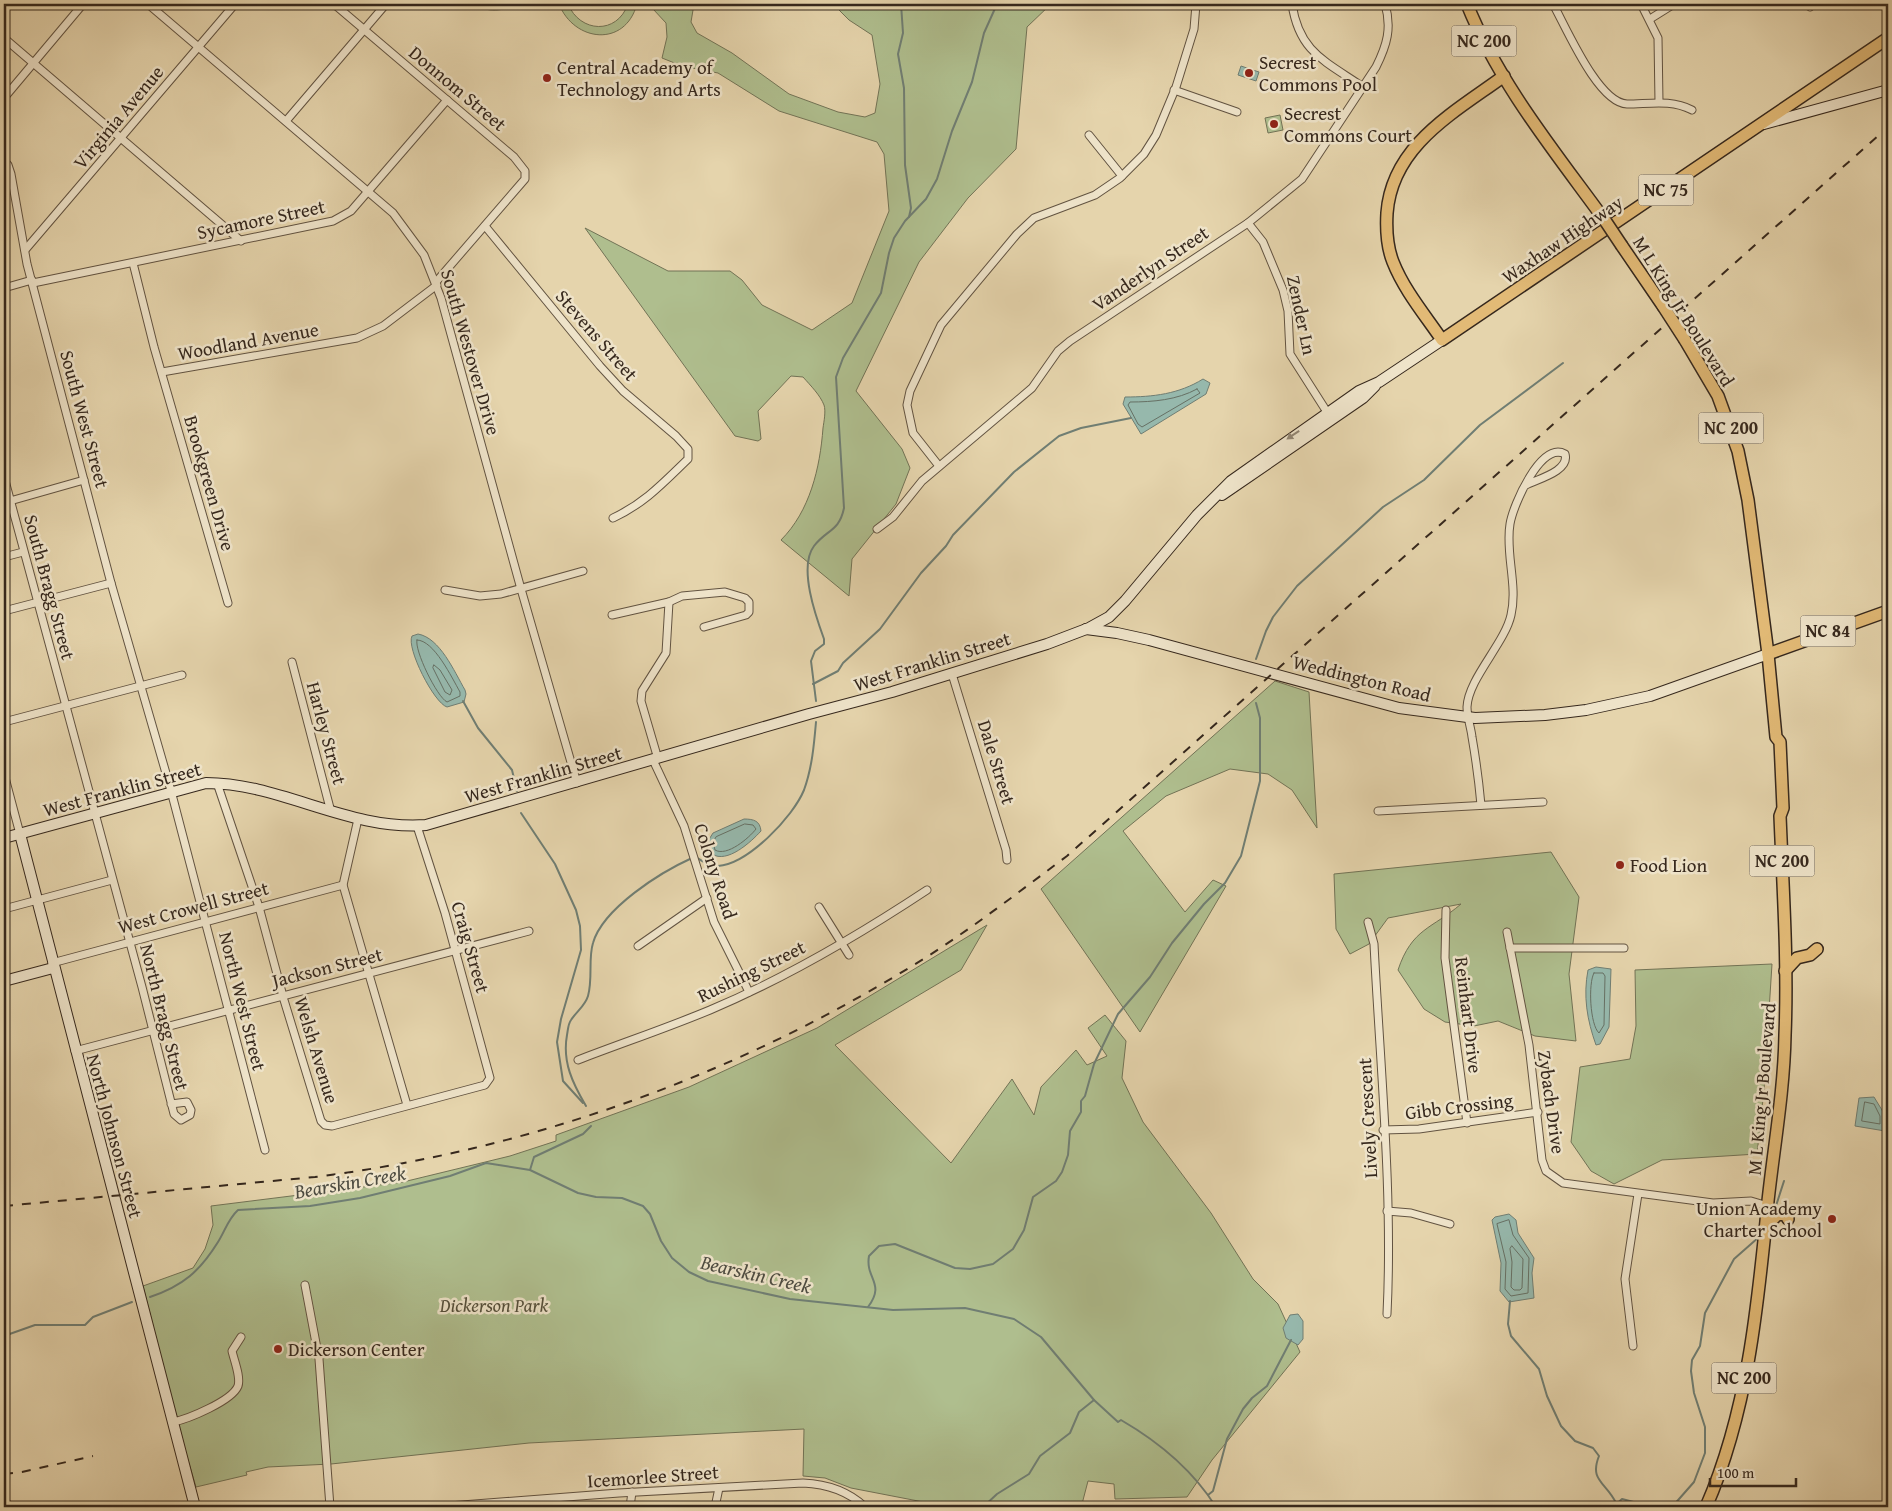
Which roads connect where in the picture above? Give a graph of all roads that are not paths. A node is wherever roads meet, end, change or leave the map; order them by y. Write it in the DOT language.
graph roads {
  1 [pos="83,4"];
  2 [pos="148,4"];
  3 [pos="235,4"];
  4 [pos="334,4"];
  5 [pos="386,4"];
  6 [pos="1196,4"];
  7 [pos="1292,4"];
  8 [pos="1385,4"];
  9 [pos="1468,4"];
  10 [pos="1553,4"];
  11 [pos="1640,4"];
  12 [pos="1674,4"];
  13 [pos="1650,19"];
  14 [pos="364,29"];
  15 [pos="4,38"];
  16 [pos="1888,38"];
  17 [pos="198,47"];
  18 [pos="33,63"];
  19 [pos="1504,76"];
  20 [pos="1363,86"];
  21 [pos="1174,90"];
  22 [pos="1888,90"];
  23 [pos="4,98"];
  24 [pos="447,100"];
  25 [pos="1659,102"];
  26 [pos="1692,110"];
  27 [pos="1237,112"];
  28 [pos="286,121"];
  29 [pos="1764,124"];
  30 [pos="1089,135"];
  31 [pos="121,137"];
  32 [pos="4,161"];
  33 [pos="1122,176"];
  34 [pos="368,192"];
  35 [pos="502,206"];
  36 [pos="1248,223"];
  37 [pos="485,226"];
  38 [pos="241,241"];
  39 [pos="25,250"];
  40 [pos="133,263"];
  41 [pos="32,281"];
  42 [pos="436,283"];
  43 [pos="4,288"];
  44 [pos="1442,340"];
  45 [pos="162,372"];
  46 [pos="1379,382"];
  47 [pos="1327,412"];
  48 [pos="1310,435"];
  49 [pos="939,466"];
  50 [pos="4,477"];
  51 [pos="84,480"];
  52 [pos="1526,485"];
  53 [pos="1214,499"];
  54 [pos="8,501"];
  55 [pos="613,518"];
  56 [pos="877,529"];
  57 [pos="23,552"];
  58 [pos="4,557"];
  59 [pos="583,571"];
  60 [pos="111,583"];
  61 [pos="521,589"];
  62 [pos="445,590"];
  63 [pos="669,602"];
  64 [pos="37,603"];
  65 [pos="228,603"];
  66 [pos="4,611"];
  67 [pos="1888,611"];
  68 [pos="612,615"];
  69 [pos="704,628"];
  70 [pos="1086,629"];
  71 [pos="1768,654"];
  72 [pos="292,662"];
  73 [pos="952,674"];
  74 [pos="182,675"];
  75 [pos="142,686"];
  76 [pos="66,705"];
  77 [pos="1469,718"];
  78 [pos="4,722"];
  79 [pos="656,760"];
  80 [pos="4,776"];
  81 [pos="217,783"];
  82 [pos="577,783"];
  83 [pos="171,792"];
  84 [pos="1544,802"];
  85 [pos="1481,805"];
  86 [pos="1378,811"];
  87 [pos="331,812"];
  88 [pos="94,814"];
  89 [pos="358,819"];
  90 [pos="417,826"];
  91 [pos="20,834"];
  92 [pos="4,838"];
  93 [pos="1007,860"];
  94 [pos="112,880"];
  95 [pos="343,885"];
  96 [pos="927,890"];
  97 [pos="707,898"];
  98 [pos="36,899"];
  99 [pos="819,906"];
  100 [pos="259,907"];
  101 [pos="4,909"];
  102 [pos="1446,910"];
  103 [pos="206,922"];
  104 [pos="1368,922"];
  105 [pos="529,931"];
  106 [pos="1507,932"];
  107 [pos="130,942"];
  108 [pos="841,943"];
  109 [pos="638,946"];
  110 [pos="1510,948"];
  111 [pos="1624,948"];
  112 [pos="1816,949"];
  113 [pos="456,951"];
  114 [pos="849,955"];
  115 [pos="53,965"];
  116 [pos="1785,971"];
  117 [pos="369,973"];
  118 [pos="4,981"];
  119 [pos="748,992"];
  120 [pos="283,994"];
  121 [pos="229,1010"];
  122 [pos="153,1032"];
  123 [pos="75,1052"];
  124 [pos="578,1060"];
  125 [pos="171,1104"];
  126 [pos="407,1105"];
  127 [pos="1538,1112"];
  128 [pos="1467,1123"];
  129 [pos="1384,1130"];
  130 [pos="265,1150"];
  131 [pos="1638,1194"];
  132 [pos="1768,1206"];
  133 [pos="1387,1211"];
  134 [pos="1788,1220"];
  135 [pos="1450,1224"];
  136 [pos="305,1285"];
  137 [pos="1387,1314"];
  138 [pos="241,1337"];
  139 [pos="1633,1346"];
  140 [pos="1748,1356"];
  141 [pos="173,1422"];
  142 [pos="719,1488"];
  143 [pos="632,1492"];
  144 [pos="524,1504"];
  145 [pos="195,1507"];
  146 [pos="330,1507"];
  147 [pos="436,1507"];
  148 [pos="630,1507"];
  149 [pos="716,1507"];
  150 [pos="865,1507"];
  151 [pos="1706,1507"];
  1 -- 18 [label="street"];
  2 -- 17 [label="street, South Westover Drive"];
  3 -- 17 [label="street, Virginia Avenue"];
  4 -- 14 [label="street, Donnom Street"];
  5 -- 14 [label="street"];
  6 -- 21 [label="street"];
  7 -- 20 [label="street"];
  8 -- 20 [label="street, Vanderlyn Street"];
  9 -- 19 [label="main road, M L King Jr Boulevard / NC 200"];
  10 -- 25 [label="street"];
  11 -- 13 [label="street"];
  12 -- 13 [label="street"];
  13 -- 25 [label="street"];
  14 -- 24 [label="street, Donnom Street"];
  14 -- 28 [label="street"];
  15 -- 18 [label="street"];
  16 -- 29 [label="main road, Waxhaw Highway / NC 75"];
  17 -- 28 [label="street, South Westover Drive"];
  17 -- 31 [label="street, Virginia Avenue"];
  18 -- 23 [label="street"];
  18 -- 31 [label="street"];
  19 -- 44 [label="main road"];
  19 -- 71 [label="main road, M L King Jr Boulevard / NC 200, bridge"];
  20 -- 36 [label="street, Vanderlyn Street"];
  21 -- 27 [label="street"];
  21 -- 33 [label="street"];
  22 -- 29 [label="main road"];
  24 -- 34 [label="street, Sycamore Street"];
  24 -- 35 [label="street, Donnom Street"];
  25 -- 26 [label="street"];
  28 -- 34 [label="street, South Westover Drive"];
  29 -- 44 [label="main road, Waxhaw Highway / NC 75"];
  30 -- 33 [label="street"];
  31 -- 38 [label="street"];
  31 -- 39 [label="street, Virginia Avenue"];
  32 -- 39 [label="street, South West Street"];
  33 -- 49 [label="street"];
  34 -- 38 [label="street, Sycamore Street"];
  34 -- 42 [label="street, South Westover Drive"];
  35 -- 37 [label="street, Woodland Avenue"];
  36 -- 47 [label="street, Zender Ln"];
  36 -- 49 [label="street, Vanderlyn Street"];
  37 -- 42 [label="street, Woodland Avenue"];
  37 -- 55 [label="street, Stevens Street"];
  38 -- 40 [label="street, Sycamore Street"];
  39 -- 41 [label="street, South West Street"];
  40 -- 41 [label="street, Sycamore Street"];
  40 -- 45 [label="street, Woodland Avenue"];
  41 -- 43 [label="street, Sycamore Street"];
  41 -- 51 [label="street, South West Street"];
  42 -- 45 [label="street, Woodland Avenue"];
  42 -- 61 [label="street, South Westover Drive"];
  44 -- 46 [label="main road, Waxhaw Highway"];
  45 -- 65 [label="street, Brookgreen Drive"];
  46 -- 47 [label="main road, Waxhaw Highway"];
  46 -- 48 [label="main road, Waxhaw Highway"];
  47 -- 48 [label="main road"];
  47 -- 53 [label="main road, Waxhaw Highway, one-way"];
  48 -- 53 [label="main road, Waxhaw Highway"];
  49 -- 56 [label="street, Vanderlyn Street"];
  50 -- 54 [label="street, South Bragg Street"];
  51 -- 54 [label="street"];
  51 -- 60 [label="street, South West Street"];
  52 -- 52 [label="street"];
  52 -- 77 [label="street"];
  53 -- 70 [label="main road, Waxhaw Highway"];
  54 -- 57 [label="street, South Bragg Street"];
  57 -- 58 [label="street"];
  57 -- 64 [label="street, South Bragg Street"];
  59 -- 61 [label="street"];
  60 -- 64 [label="street"];
  60 -- 75 [label="street, South West Street"];
  61 -- 62 [label="street"];
  61 -- 82 [label="street, South Westover Drive"];
  63 -- 68 [label="street"];
  63 -- 69 [label="street"];
  63 -- 79 [label="street, Colony Road"];
  64 -- 66 [label="street"];
  64 -- 76 [label="street, South Bragg Street"];
  67 -- 71 [label="main road, Weddington Road / NC 84"];
  70 -- 73 [label="main road, West Franklin Street"];
  70 -- 77 [label="main road, Weddington Road"];
  71 -- 77 [label="main road, Weddington Road"];
  71 -- 116 [label="main road, M L King Jr Boulevard / NC 200"];
  72 -- 87 [label="street, Harley Street"];
  73 -- 79 [label="main road, West Franklin Street"];
  73 -- 93 [label="street, Dale Street"];
  74 -- 75 [label="street"];
  75 -- 76 [label="street"];
  75 -- 83 [label="street, North West Street"];
  76 -- 78 [label="street"];
  76 -- 88 [label="street, North Bragg Street"];
  77 -- 85 [label="street"];
  79 -- 82 [label="main road, West Franklin Street"];
  79 -- 97 [label="street, Colony Road"];
  80 -- 91 [label="street, North Johnson Street"];
  81 -- 83 [label="main road, West Franklin Street"];
  81 -- 87 [label="main road, West Franklin Street"];
  81 -- 100 [label="street, Welsh Avenue"];
  82 -- 90 [label="main road, West Franklin Street"];
  83 -- 88 [label="main road, West Franklin Street"];
  83 -- 103 [label="street, North West Street"];
  84 -- 85 [label="street"];
  85 -- 86 [label="street"];
  87 -- 89 [label="main road, West Franklin Street"];
  88 -- 91 [label="main road, West Franklin Street"];
  88 -- 94 [label="street, North Bragg Street"];
  89 -- 90 [label="main road, West Franklin Street"];
  89 -- 95 [label="street"];
  90 -- 113 [label="street, Craig Street"];
  91 -- 92 [label="main road, West Franklin Street"];
  91 -- 98 [label="main road, North Johnson Street"];
  94 -- 98 [label="street"];
  94 -- 107 [label="street, North Bragg Street"];
  95 -- 100 [label="street, West Crowell Street"];
  95 -- 117 [label="street"];
  96 -- 108 [label="street, Rushing Street"];
  97 -- 109 [label="street"];
  97 -- 119 [label="street, Colony Road"];
  98 -- 101 [label="street"];
  98 -- 115 [label="main road, North Johnson Street"];
  99 -- 108 [label="street"];
  100 -- 103 [label="street, West Crowell Street"];
  100 -- 120 [label="street, Welsh Avenue"];
  102 -- 128 [label="street, Reinhart Drive"];
  103 -- 107 [label="street, West Crowell Street"];
  103 -- 121 [label="street, North West Street"];
  104 -- 129 [label="street, Lively Crescent"];
  105 -- 113 [label="street, Jackson Street"];
  106 -- 110 [label="street, Zybach Drive"];
  107 -- 115 [label="street, West Crowell Street"];
  107 -- 122 [label="street, North Bragg Street"];
  108 -- 114 [label="street"];
  108 -- 119 [label="street, Rushing Street"];
  110 -- 111 [label="street"];
  110 -- 127 [label="street, Zybach Drive"];
  112 -- 116 [label="main road"];
  113 -- 117 [label="street, Jackson Street"];
  113 -- 126 [label="street, Craig Street"];
  115 -- 118 [label="main road, West Crowell Street"];
  115 -- 123 [label="main road, North Johnson Street"];
  116 -- 132 [label="main road, M L King Jr Boulevard / NC 200"];
  117 -- 120 [label="street, Jackson Street"];
  117 -- 126 [label="street"];
  119 -- 124 [label="street, Rushing Street"];
  120 -- 121 [label="street, Jackson Street"];
  120 -- 126 [label="street, Welsh Avenue"];
  121 -- 122 [label="street, Jackson Street"];
  121 -- 130 [label="street, North West Street"];
  122 -- 123 [label="street, Jackson Street"];
  122 -- 125 [label="street, North Bragg Street"];
  123 -- 141 [label="main road, North Johnson Street"];
  127 -- 128 [label="street, Gibb Crossing"];
  127 -- 131 [label="street, Zybach Drive"];
  128 -- 129 [label="street, Gibb Crossing"];
  129 -- 133 [label="street, Lively Crescent"];
  131 -- 132 [label="street, Zybach Drive"];
  131 -- 139 [label="street"];
  132 -- 140 [label="main road, M L King Jr Boulevard / NC 200"];
  133 -- 135 [label="street"];
  133 -- 137 [label="street, Lively Crescent"];
  134 -- 140 [label="main road"];
  136 -- 146 [label="street"];
  138 -- 141 [label="street"];
  140 -- 151 [label="main road, M L King Jr Boulevard / NC 200"];
  141 -- 145 [label="main road, North Johnson Street"];
  142 -- 143 [label="street, Icemorlee Street"];
  142 -- 149 [label="street"];
  142 -- 150 [label="street, Icemorlee Street"];
  143 -- 144 [label="street, Icemorlee Street"];
  143 -- 148 [label="street"];
  144 -- 147 [label="street, Icemorlee Street"];
}
